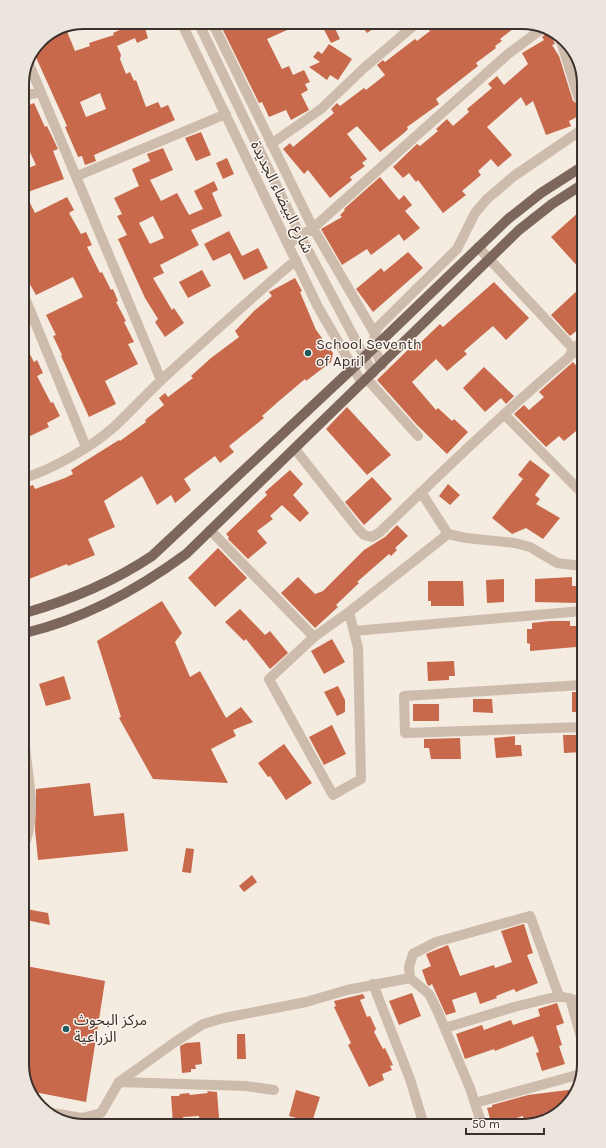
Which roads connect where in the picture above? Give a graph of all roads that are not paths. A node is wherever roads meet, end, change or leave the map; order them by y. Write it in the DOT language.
graph roads {
  1 [pos="184,29"];
  2 [pos="201,29"];
  3 [pos="215,29"];
  4 [pos="410,29"];
  5 [pos="538,32"];
  6 [pos="563,47"];
  7 [pos="31,69"];
  8 [pos="41,92"];
  9 [pos="577,93"];
  10 [pos="29,95"];
  11 [pos="226,114"];
  12 [pos="577,133"];
  13 [pos="272,144"];
  14 [pos="577,170"];
  15 [pos="77,176"];
  16 [pos="577,188"];
  17 [pos="313,228"];
  18 [pos="301,236"];
  19 [pos="288,244"];
  20 [pos="478,247"];
  21 [pos="488,259"];
  22 [pos="296,260"];
  23 [pos="29,308"];
  24 [pos="375,334"];
  25 [pos="577,345"];
  26 [pos="373,348"];
  27 [pos="572,349"];
  28 [pos="577,353"];
  29 [pos="364,358"];
  30 [pos="382,365"];
  31 [pos="353,368"];
  32 [pos="367,378"];
  33 [pos="161,380"];
  34 [pos="504,414"];
  35 [pos="418,436"];
  36 [pos="86,447"];
  37 [pos="295,449"];
  38 [pos="29,476"];
  39 [pos="577,488"];
  40 [pos="421,492"];
  41 [pos="210,530"];
  42 [pos="448,534"];
  43 [pos="577,566"];
  44 [pos="577,611"];
  45 [pos="29,612"];
  46 [pos="349,612"];
  47 [pos="354,631"];
  48 [pos="29,632"];
  49 [pos="314,637"];
  50 [pos="577,685"];
  51 [pos="577,727"];
  52 [pos="29,787"];
  53 [pos="29,830"];
  54 [pos="410,978"];
  55 [pos="373,984"];
  56 [pos="559,996"];
  57 [pos="570,998"];
  58 [pos="577,1000"];
  59 [pos="577,1022"];
  60 [pos="445,1028"];
  61 [pos="576,1075"];
  62 [pos="119,1082"];
  63 [pos="274,1090"];
  64 [pos="475,1103"];
  65 [pos="80,1119"];
  66 [pos="422,1119"];
  67 [pos="480,1119"];
  1 -- 11 [label="street, شارع البيضاء الجديدة"];
  2 -- 18 [label="street, شارع البيضاء الجديدة"];
  3 -- 13 [label="street"];
  4 -- 13 [label="street"];
  5 -- 17 [label="street"];
  6 -- 9 [label="street"];
  7 -- 8 [label="street"];
  8 -- 10 [label="street"];
  8 -- 15 [label="street"];
  11 -- 15 [label="street"];
  11 -- 19 [label="street, شارع البيضاء الجديدة"];
  12 -- 24 [label="street"];
  13 -- 17 [label="street"];
  14 -- 20 [label="main road"];
  15 -- 33 [label="street"];
  16 -- 21 [label="main road"];
  17 -- 18 [label="street"];
  17 -- 24 [label="street"];
  18 -- 19 [label="street"];
  18 -- 29 [label="street, شارع البيضاء الجديدة"];
  19 -- 22 [label="street, شارع البيضاء الجديدة"];
  20 -- 21 [label="street"];
  20 -- 26 [label="main road"];
  21 -- 27 [label="street"];
  21 -- 30 [label="main road"];
  22 -- 31 [label="street, شارع البيضاء الجديدة"];
  22 -- 33 [label="street"];
  23 -- 36 [label="street"];
  24 -- 26 [label="street"];
  25 -- 27 [label="street"];
  26 -- 29 [label="main road"];
  26 -- 30 [label="street"];
  27 -- 28 [label="street"];
  27 -- 34 [label="street"];
  29 -- 31 [label="main road"];
  29 -- 32 [label="street, شارع البيضاء الجديدة"];
  30 -- 32 [label="main road"];
  31 -- 32 [label="street, شارع البيضاء الجديدة"];
  31 -- 45 [label="main road"];
  32 -- 35 [label="street"];
  32 -- 37 [label="main road"];
  33 -- 36 [label="street"];
  34 -- 39 [label="street"];
  34 -- 40 [label="street"];
  36 -- 38 [label="street"];
  37 -- 40 [label="street"];
  37 -- 41 [label="main road"];
  40 -- 42 [label="street"];
  41 -- 48 [label="main road"];
  41 -- 49 [label="street"];
  42 -- 43 [label="street"];
  42 -- 46 [label="street"];
  44 -- 47 [label="street"];
  46 -- 47 [label="street"];
  46 -- 49 [label="street"];
  47 -- 49 [label="street"];
  50 -- 51 [label="street"];
  52 -- 53 [label="street"];
  54 -- 55 [label="street"];
  54 -- 56 [label="street"];
  54 -- 60 [label="street"];
  55 -- 62 [label="street"];
  55 -- 66 [label="street"];
  56 -- 57 [label="street"];
  56 -- 60 [label="street"];
  57 -- 58 [label="street"];
  57 -- 59 [label="street"];
  60 -- 64 [label="street"];
  61 -- 64 [label="street"];
  62 -- 63 [label="street"];
  62 -- 65 [label="street"];
  64 -- 67 [label="street"];
}
